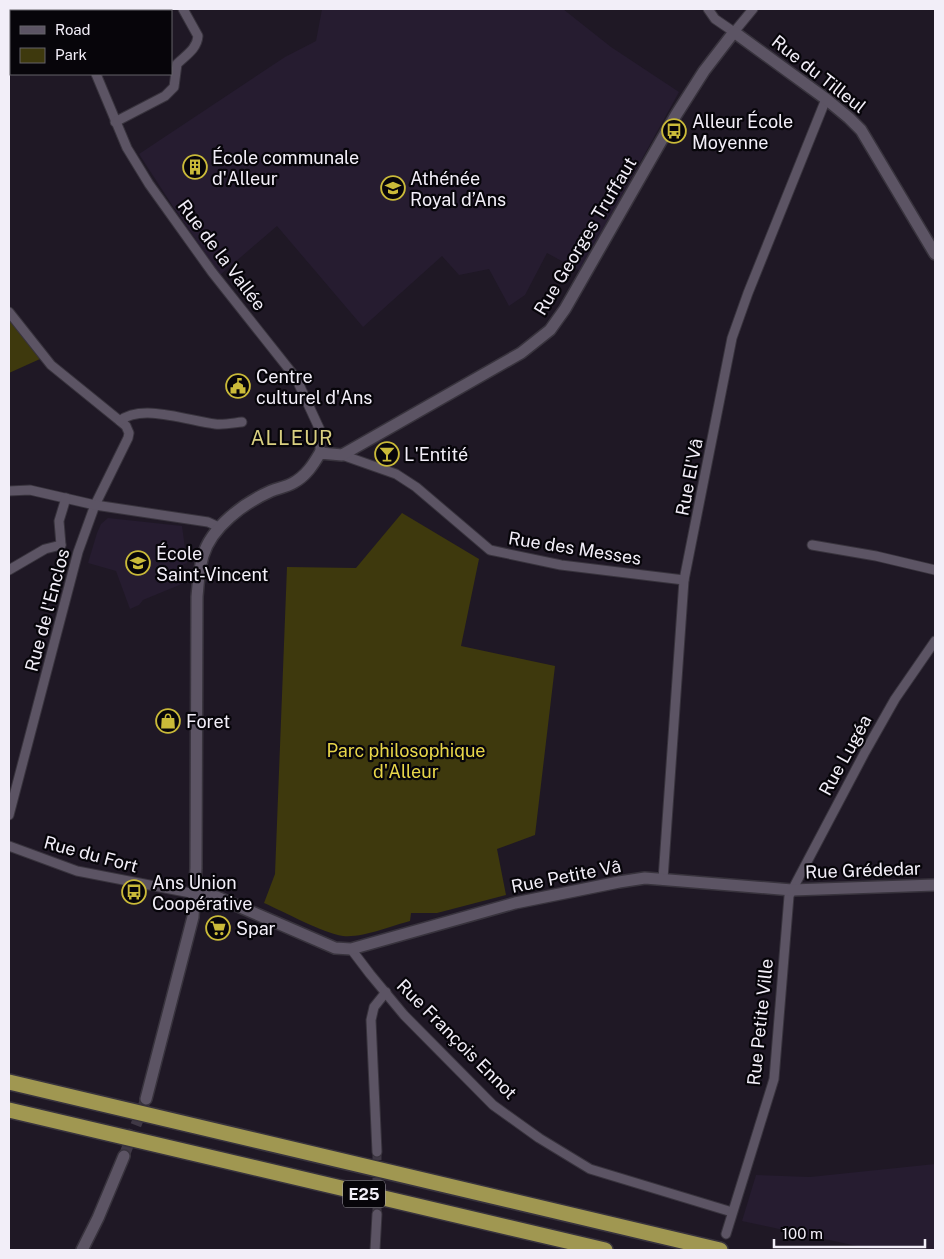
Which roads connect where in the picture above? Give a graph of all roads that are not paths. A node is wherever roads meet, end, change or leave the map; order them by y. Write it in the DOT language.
graph roads {
  1 [pos="183,9"];
  2 [pos="708,9"];
  3 [pos="753,9"];
  4 [pos="734,32"];
  5 [pos="96,75"];
  6 [pos="826,99"];
  7 [pos="115,122"];
  8 [pos="935,254"];
  9 [pos="9,312"];
  10 [pos="120,421"];
  11 [pos="242,422"];
  12 [pos="320,453"];
  13 [pos="342,455"];
  14 [pos="9,491"];
  15 [pos="66,498"];
  16 [pos="95,505"];
  17 [pos="219,526"];
  18 [pos="61,545"];
  19 [pos="812,545"];
  20 [pos="78,552"];
  21 [pos="9,570"];
  22 [pos="935,570"];
  23 [pos="684,580"];
  24 [pos="935,641"];
  25 [pos="9,815"];
  26 [pos="10,849"];
  27 [pos="663,879"];
  28 [pos="935,885"];
  29 [pos="792,890"];
  30 [pos="196,894"];
  31 [pos="351,949"];
  32 [pos="386,992"];
  33 [pos="9,1082"];
  34 [pos="146,1098"];
  35 [pos="9,1110"];
  36 [pos="378,1152"];
  37 [pos="124,1156"];
  38 [pos="732,1212"];
  39 [pos="377,1214"];
  40 [pos="726,1234"];
  41 [pos="83,1250"];
  42 [pos="375,1250"];
  43 [pos="605,1250"];
  44 [pos="720,1250"];
  1 -- 7 [label="street"];
  2 -- 4 [label="street"];
  3 -- 4 [label="street"];
  4 -- 6 [label="street, Rue du Tilleul"];
  4 -- 13 [label="street, Rue Georges Truffaut"];
  5 -- 7 [label="street, Rue de la Vallée"];
  6 -- 8 [label="street, Rue du Tilleul"];
  6 -- 23 [label="street, Rue El'Vâ"];
  7 -- 12 [label="street, Rue de la Vallée"];
  9 -- 10 [label="street"];
  10 -- 11 [label="street"];
  10 -- 16 [label="street, Rue de l'Enclos"];
  12 -- 13 [label="street"];
  12 -- 17 [label="street"];
  13 -- 23 [label="street, Rue des Messes"];
  14 -- 15 [label="street"];
  15 -- 16 [label="street"];
  15 -- 18 [label="street"];
  16 -- 17 [label="street"];
  16 -- 20 [label="street, Rue de l'Enclos"];
  17 -- 30 [label="street"];
  18 -- 20 [label="street"];
  18 -- 21 [label="street"];
  19 -- 22 [label="street"];
  20 -- 25 [label="street, Rue de l'Enclos"];
  23 -- 27 [label="street, Rue El'Vâ"];
  24 -- 29 [label="street, Rue Lugéa"];
  26 -- 30 [label="street, Rue du Fort"];
  27 -- 29 [label="street, Rue Petite Vâ"];
  27 -- 31 [label="street, Rue Petite Vâ"];
  28 -- 29 [label="street, Rue Grédedar"];
  29 -- 38 [label="street, Rue Petite Ville"];
  30 -- 31 [label="street"];
  30 -- 34 [label="street"];
  31 -- 32 [label="street, Rue François Ennot"];
  32 -- 36 [label="street"];
  32 -- 38 [label="street, Rue François Ennot"];
  33 -- 44 [label="highway, E25"];
  35 -- 43 [label="highway, E25"];
  37 -- 41 [label="street"];
  38 -- 40 [label="street, Rue Petite Ville"];
  39 -- 42 [label="street"];
}
